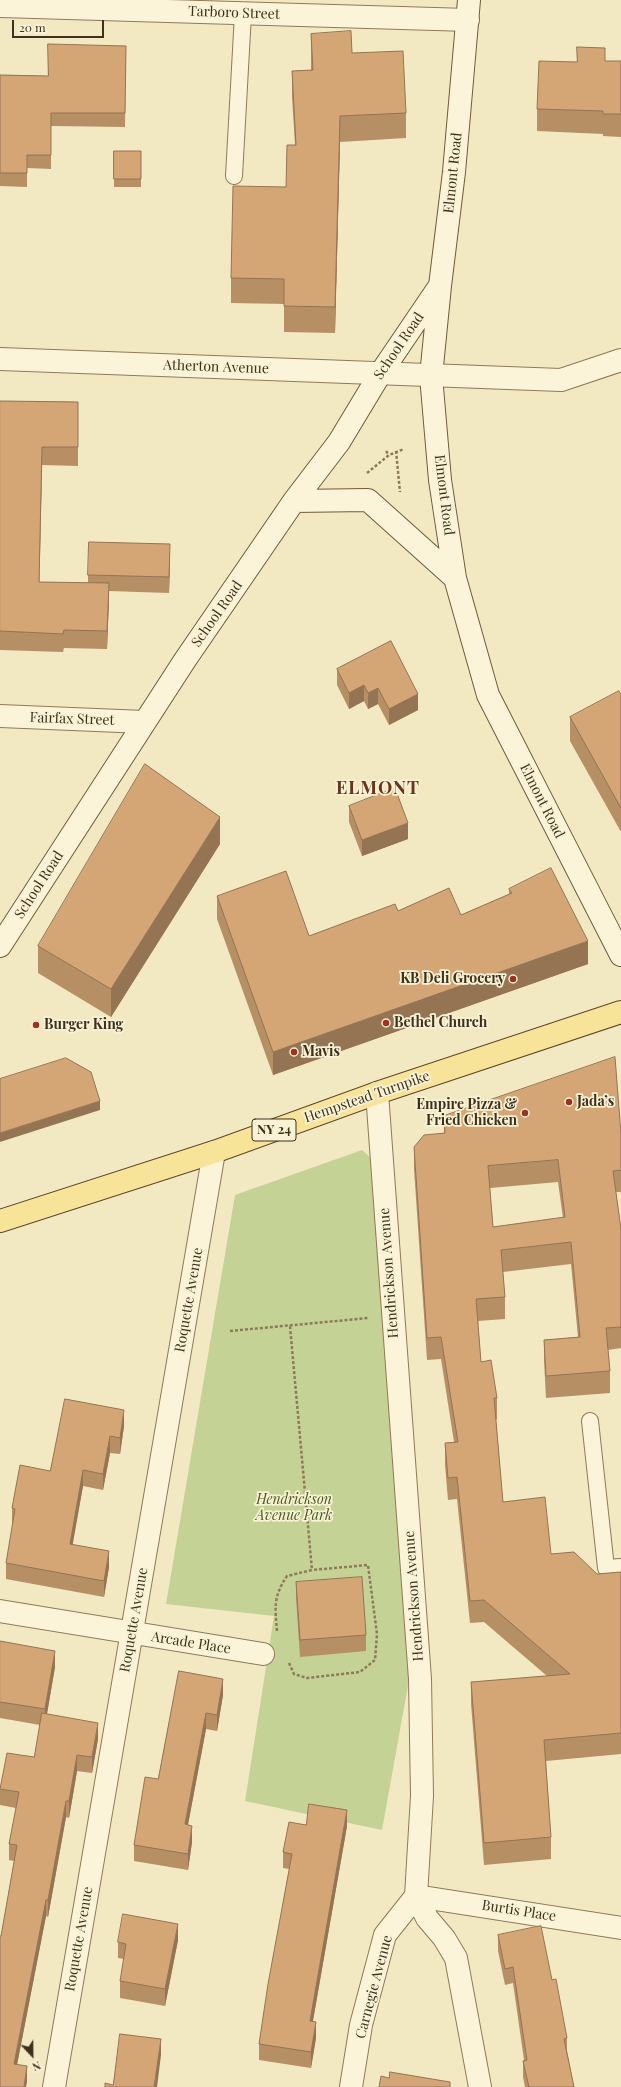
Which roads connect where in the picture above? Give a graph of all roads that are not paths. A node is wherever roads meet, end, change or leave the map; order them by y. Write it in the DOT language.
graph roads {
  1 [pos="0,6"];
  2 [pos="469,10"];
  3 [pos="243,14"];
  4 [pos="234,176"];
  5 [pos="440,286"];
  6 [pos="0,359"];
  7 [pos="621,360"];
  8 [pos="380,374"];
  9 [pos="432,376"];
  10 [pos="294,501"];
  11 [pos="455,578"];
  12 [pos="0,716"];
  13 [pos="144,722"];
  14 [pos="0,946"];
  15 [pos="621,955"];
  16 [pos="621,1012"];
  17 [pos="376,1093"];
  18 [pos="214,1152"];
  19 [pos="0,1221"];
  20 [pos="590,1421"];
  21 [pos="621,1567"];
  22 [pos="0,1611"];
  23 [pos="132,1633"];
  24 [pos="263,1654"];
  25 [pos="416,1896"];
  26 [pos="621,1928"];
  27 [pos="54,2087"];
  28 [pos="351,2087"];
  29 [pos="480,2087"];
  1 -- 3 [label="street, Tarboro Street"];
  2 -- 3 [label="street, Tarboro Street"];
  2 -- 5 [label="street, Elmont Road"];
  3 -- 4 [label="lane"];
  5 -- 8 [label="street, School Road"];
  5 -- 9 [label="street, Elmont Road"];
  6 -- 8 [label="street, Atherton Avenue"];
  7 -- 9 [label="street, Atherton Avenue"];
  8 -- 9 [label="street, Atherton Avenue"];
  8 -- 10 [label="street, School Road"];
  9 -- 11 [label="street, Elmont Road"];
  10 -- 11 [label="street"];
  10 -- 13 [label="street, School Road"];
  11 -- 15 [label="street, Elmont Road"];
  12 -- 13 [label="street, Fairfax Street"];
  13 -- 14 [label="street, School Road"];
  16 -- 17 [label="main road, Hempstead Turnpike / NY 24"];
  17 -- 18 [label="main road, Hempstead Turnpike / NY 24"];
  17 -- 25 [label="street, Hendrickson Avenue"];
  18 -- 19 [label="main road, Hempstead Turnpike / NY 24"];
  18 -- 23 [label="street, Roquette Avenue"];
  20 -- 21 [label="lane"];
  22 -- 23 [label="street, Arcade Place"];
  23 -- 24 [label="street, Arcade Place"];
  23 -- 27 [label="street, Roquette Avenue"];
  25 -- 26 [label="street, Burtis Place"];
  25 -- 28 [label="street, Carnegie Avenue"];
  25 -- 29 [label="street, Hendrickson Avenue"];
}
